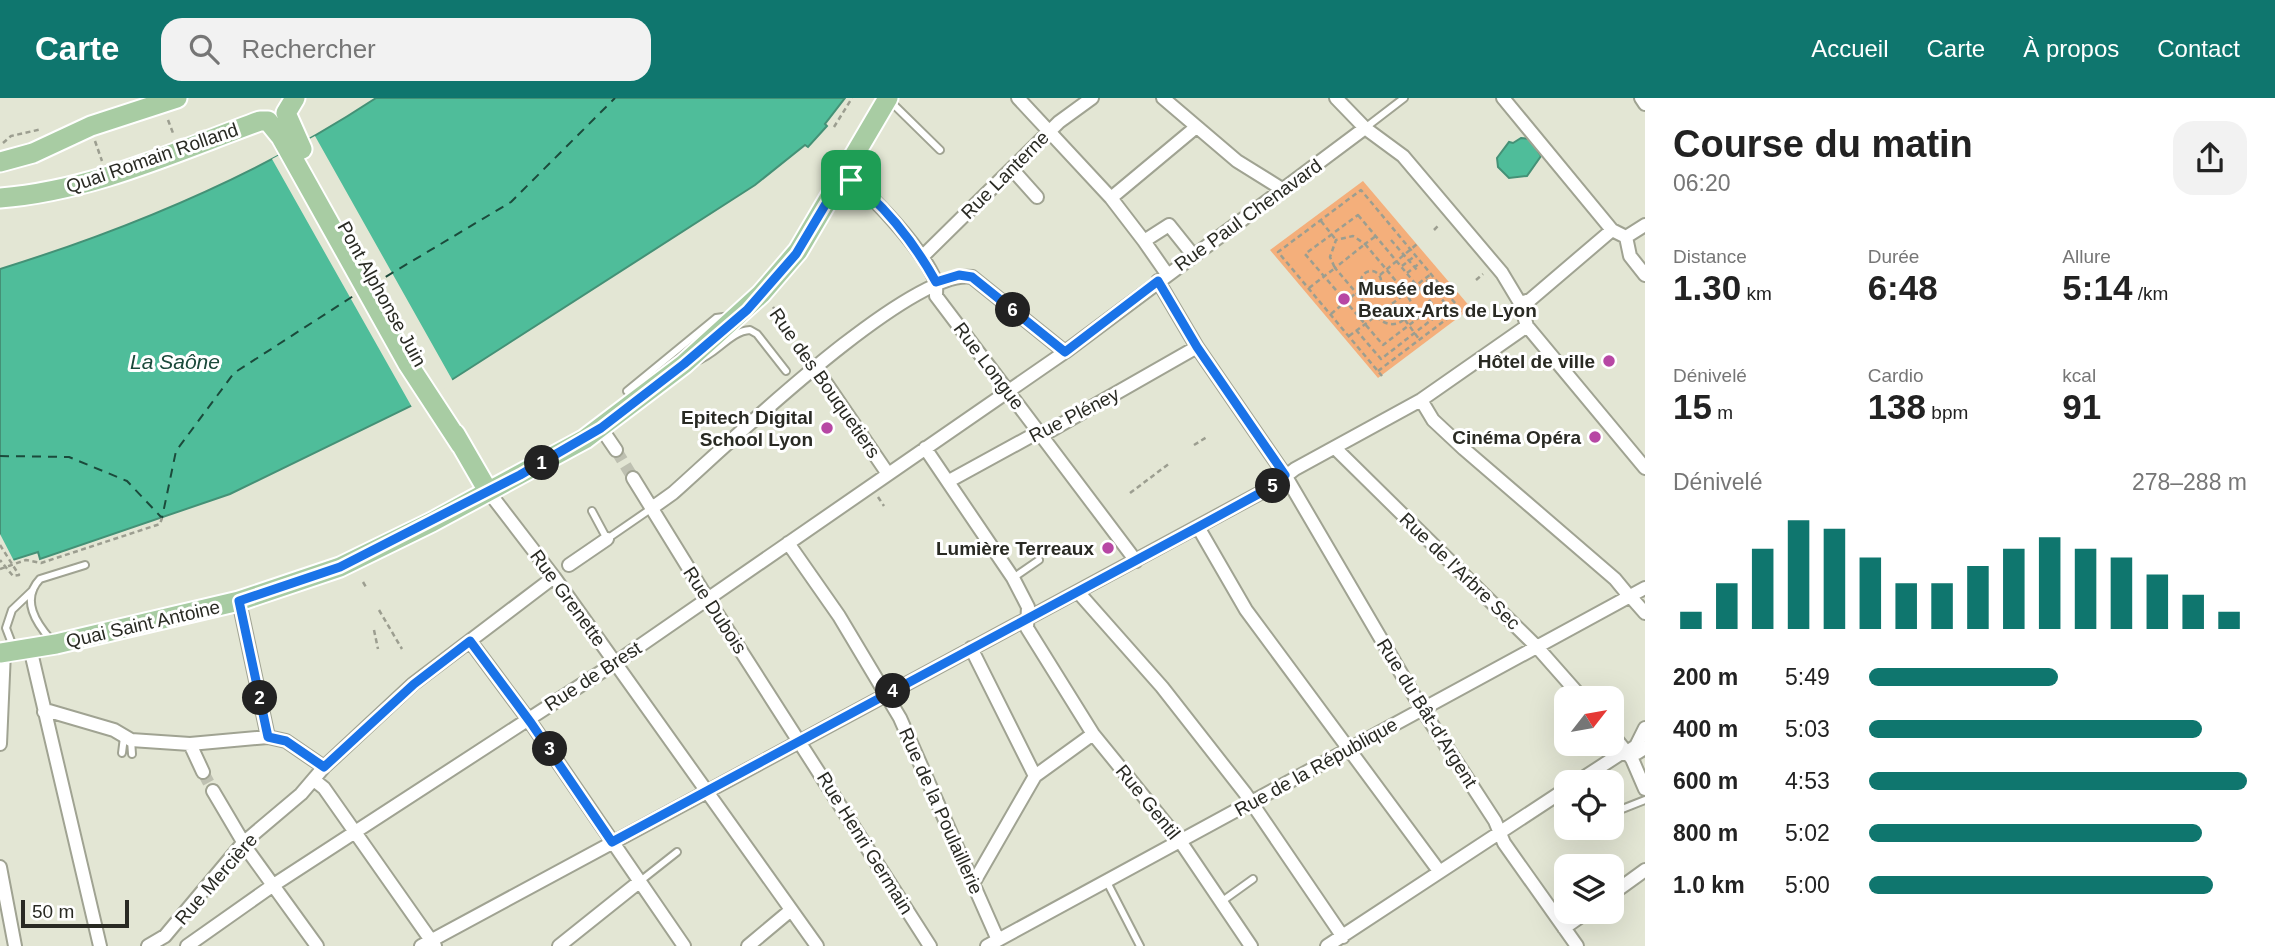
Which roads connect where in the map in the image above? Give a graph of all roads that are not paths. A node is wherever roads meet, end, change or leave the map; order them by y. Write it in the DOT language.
graph roads {
  1 [pos="177,98"];
  2 [pos="295,98"];
  3 [pos="1018,98"];
  4 [pos="1092,98"];
  5 [pos="1163,98"];
  6 [pos="1336,98"];
  7 [pos="1404,98"];
  8 [pos="1503,98"];
  9 [pos="1641,98"];
  10 [pos="887,99"];
  11 [pos="1645,104"];
  12 [pos="1195,128"];
  13 [pos="1365,128"];
  14 [pos="1050,131"];
  15 [pos="294,147"];
  16 [pos="940,150"];
  17 [pos="0,162"];
  18 [pos="1012,169"];
  19 [pos="843,175"];
  20 [pos="1282,189"];
  21 [pos="1038,197"];
  22 [pos="0,198"];
  23 [pos="1111,198"];
  24 [pos="1645,225"];
  25 [pos="1612,230"];
  26 [pos="1626,237"];
  27 [pos="1144,241"];
  28 [pos="1193,255"];
  29 [pos="922,257"];
  30 [pos="1645,275"];
  31 [pos="1162,278"];
  32 [pos="936,282"];
  33 [pos="1520,303"];
  34 [pos="739,317"];
  35 [pos="1527,326"];
  36 [pos="697,333"];
  37 [pos="1197,347"];
  38 [pos="1065,352"];
  39 [pos="687,355"];
  40 [pos="815,367"];
  41 [pos="786,371"];
  42 [pos="1008,390"];
  43 [pos="626,391"];
  44 [pos="1421,400"];
  45 [pos="601,428"];
  46 [pos="1042,435"];
  47 [pos="925,448"];
  48 [pos="1335,448"];
  49 [pos="616,450"];
  50 [pos="1645,468"];
  51 [pos="888,474"];
  52 [pos="1285,475"];
  53 [pos="633,478"];
  54 [pos="949,481"];
  55 [pos="488,491"];
  56 [pos="652,508"];
  57 [pos="592,511"];
  58 [pos="1198,527"];
  59 [pos="605,535"];
  60 [pos="788,543"];
  61 [pos="1040,560"];
  62 [pos="1136,561"];
  63 [pos="85,565"];
  64 [pos="569,565"];
  65 [pos="554,577"];
  66 [pos="1013,578"];
  67 [pos="1645,588"];
  68 [pos="34,589"];
  69 [pos="1078,593"];
  70 [pos="1629,596"];
  71 [pos="707,598"];
  72 [pos="239,601"];
  73 [pos="1645,613"];
  74 [pos="1028,618"];
  75 [pos="470,641"];
  76 [pos="56,644"];
  77 [pos="1537,647"];
  78 [pos="971,648"];
  79 [pos="12,651"];
  80 [pos="615,663"];
  81 [pos="1571,686"];
  82 [pos="887,695"];
  83 [pos="1422,709"];
  84 [pos="44,712"];
  85 [pos="527,719"];
  86 [pos="1645,728"];
  87 [pos="1093,734"];
  88 [pos="268,737"];
  89 [pos="799,740"];
  90 [pos="0,744"];
  91 [pos="129,744"];
  92 [pos="190,744"];
  93 [pos="1624,748"];
  94 [pos="1645,748"];
  95 [pos="1349,749"];
  96 [pos="1627,752"];
  97 [pos="122,753"];
  98 [pos="324,767"];
  99 [pos="1597,770"];
  100 [pos="203,772"];
  101 [pos="1035,776"];
  102 [pos="314,780"];
  103 [pos="1645,789"];
  104 [pos="706,790"];
  105 [pos="213,791"];
  106 [pos="1554,797"];
  107 [pos="1645,800"];
  108 [pos="1252,802"];
  109 [pos="1624,808"];
  110 [pos="1500,831"];
  111 [pos="355,832"];
  112 [pos="1180,841"];
  113 [pos="612,842"];
  114 [pos="243,843"];
  115 [pos="677,852"];
  116 [pos="0,867"];
  117 [pos="1645,870"];
  118 [pos="1438,871"];
  119 [pos="1253,879"];
  120 [pos="1107,881"];
  121 [pos="974,882"];
  122 [pos="639,883"];
  123 [pos="1624,885"];
  124 [pos="272,886"];
  125 [pos="1221,902"];
  126 [pos="791,910"];
  127 [pos="1570,924"];
  128 [pos="1564,928"];
  129 [pos="1347,940"];
  130 [pos="169,941"];
  131 [pos="993,943"];
  132 [pos="429,944"];
  133 [pos="929,945"];
  134 [pos="15,946"];
  135 [pos="100,946"];
  136 [pos="148,946"];
  137 [pos="187,946"];
  138 [pos="317,946"];
  139 [pos="559,946"];
  140 [pos="684,946"];
  141 [pos="748,946"];
  142 [pos="817,946"];
  143 [pos="1140,946"];
  144 [pos="1251,946"];
  145 [pos="1328,946"];
  146 [pos="1577,946"];
  1 -- 17 [label="main road"];
  2 -- 15 [label="main road"];
  3 -- 14 [label="street, Rue du Bât-d'Argent"];
  4 -- 14 [label="street, Rue Lanterne"];
  5 -- 12 [label="street"];
  6 -- 13 [label="street"];
  7 -- 13 [label="lane"];
  8 -- 25 [label="street"];
  9 -- 11 [label="street"];
  10 -- 16 [label="lane"];
  10 -- 19 [label="main road, Quai Saint Antoine"];
  12 -- 20 [label="street"];
  12 -- 23 [label="street"];
  13 -- 20 [label="street, Rue Paul Chenavard"];
  13 -- 33 [label="street"];
  14 -- 18 [label="street, Rue Lanterne"];
  14 -- 23 [label="street, Rue du Bât-d'Argent"];
  15 -- 22 [label="main road, Quai Romain Rolland"];
  15 -- 55 [label="main road, Pont Alphonse Juin"];
  18 -- 21 [label="street"];
  18 -- 29 [label="street, Rue Lanterne"];
  19 -- 29 [label="street, Rue Longue"];
  19 -- 34 [label="main road, Quai Saint Antoine"];
  20 -- 28 [label="street, Rue Paul Chenavard"];
  23 -- 27 [label="street, Rue du Bât-d'Argent"];
  24 -- 26 [label="street"];
  25 -- 26 [label="street"];
  25 -- 33 [label="street"];
  26 -- 30 [label="street"];
  27 -- 28 [label="street"];
  27 -- 31 [label="street, Rue du Bât-d'Argent"];
  28 -- 31 [label="street, Rue Paul Chenavard"];
  29 -- 32 [label="street, Rue Longue"];
  31 -- 37 [label="street, Rue du Bât-d'Argent"];
  31 -- 38 [label="street, Rue Paul Chenavard"];
  32 -- 38 [label="street"];
  32 -- 40 [label="street"];
  32 -- 42 [label="street, Rue Longue"];
  33 -- 35 [label="street"];
  34 -- 36 [label="lane"];
  34 -- 39 [label="main road, Quai Saint Antoine"];
  35 -- 44 [label="street"];
  35 -- 50 [label="street"];
  36 -- 39 [label="lane"];
  36 -- 39 [label="lane"];
  37 -- 46 [label="street, Rue Pléney"];
  37 -- 52 [label="street, Rue du Bât-d'Argent"];
  38 -- 42 [label="street, Rue Paul Chenavard"];
  39 -- 41 [label="lane"];
  39 -- 43 [label="lane"];
  39 -- 45 [label="main road, Quai Saint Antoine"];
  40 -- 51 [label="street, Rue des Bouquetiers"];
  40 -- 56 [label="street"];
  42 -- 46 [label="street, Rue Longue"];
  42 -- 47 [label="street, Rue Paul Chenavard"];
  44 -- 48 [label="street"];
  44 -- 70 [label="street"];
  45 -- 49 [label="street"];
  45 -- 55 [label="main road, Quai Saint Antoine"];
  46 -- 54 [label="street, Rue Pléney"];
  46 -- 62 [label="street, Rue Longue"];
  47 -- 51 [label="street, Rue de Brest"];
  47 -- 54 [label="street, Rue Gentil"];
  48 -- 52 [label="street"];
  48 -- 77 [label="street, Rue de l'Arbre Sec"];
  51 -- 60 [label="street, Rue de Brest"];
  52 -- 58 [label="street"];
  52 -- 83 [label="street, Rue du Bât-d'Argent"];
  53 -- 56 [label="street, Rue Dubois"];
  54 -- 66 [label="street, Rue Gentil"];
  55 -- 65 [label="street, Rue Grenette"];
  55 -- 72 [label="main road, Quai Saint Antoine"];
  56 -- 59 [label="lane"];
  56 -- 71 [label="street, Rue Dubois"];
  57 -- 59 [label="lane"];
  58 -- 62 [label="street"];
  58 -- 95 [label="street"];
  59 -- 64 [label="street"];
  60 -- 71 [label="street, Rue de Brest"];
  60 -- 82 [label="street, Rue de la Poulaillerie"];
  61 -- 66 [label="lane"];
  62 -- 69 [label="street"];
  63 -- 68 [label="lane"];
  65 -- 75 [label="street, Rue Mercière"];
  65 -- 80 [label="street, Rue Grenette"];
  66 -- 74 [label="street, Rue Gentil"];
  67 -- 70 [label="street, Rue de la République"];
  68 -- 76 [label="lane"];
  68 -- 79 [label="lane"];
  69 -- 74 [label="street"];
  69 -- 108 [label="street"];
  70 -- 73 [label="street"];
  70 -- 77 [label="street, Rue de la République"];
  71 -- 80 [label="street, Rue de Brest"];
  71 -- 89 [label="street, Rue Dubois"];
  72 -- 76 [label="main road, Quai Saint Antoine"];
  72 -- 88 [label="street"];
  74 -- 78 [label="street"];
  74 -- 87 [label="street, Rue Gentil"];
  75 -- 85 [label="street"];
  75 -- 98 [label="street, Rue Mercière"];
  76 -- 79 [label="main road, Quai Saint Antoine"];
  77 -- 81 [label="street, Rue de l'Arbre Sec"];
  77 -- 83 [label="street, Rue de la République"];
  78 -- 82 [label="street"];
  78 -- 101 [label="street"];
  79 -- 84 [label="street"];
  79 -- 90 [label="street"];
  80 -- 85 [label="street, Rue de Brest"];
  80 -- 104 [label="street, Rue Grenette"];
  82 -- 89 [label="street"];
  82 -- 121 [label="street, Rue de la Poulaillerie"];
  83 -- 95 [label="street, Rue de la République"];
  83 -- 110 [label="street, Rue du Bât-d'Argent"];
  84 -- 91 [label="street"];
  84 -- 135 [label="street"];
  85 -- 111 [label="street, Rue de Brest"];
  85 -- 113 [label="street"];
  86 -- 96 [label="street"];
  87 -- 101 [label="street"];
  87 -- 112 [label="street, Rue Gentil"];
  88 -- 92 [label="street"];
  88 -- 98 [label="street"];
  89 -- 104 [label="street"];
  89 -- 133 [label="street, Rue Henri Germain"];
  91 -- 92 [label="street"];
  91 -- 97 [label="lane"];
  92 -- 100 [label="street"];
  93 -- 96 [label="street"];
  94 -- 96 [label="street"];
  95 -- 108 [label="street, Rue de la République"];
  95 -- 118 [label="street"];
  96 -- 99 [label="street"];
  96 -- 103 [label="street"];
  98 -- 102 [label="street, Rue Mercière"];
  101 -- 121 [label="street"];
  102 -- 111 [label="street"];
  102 -- 114 [label="street, Rue Mercière"];
  104 -- 113 [label="street"];
  104 -- 126 [label="street, Rue Grenette"];
  105 -- 114 [label="street"];
  106 -- 110 [label="street"];
  107 -- 109 [label="lane"];
  108 -- 112 [label="street, Rue de la République"];
  108 -- 129 [label="street"];
  110 -- 118 [label="street"];
  110 -- 128 [label="street, Rue du Bât-d'Argent"];
  111 -- 124 [label="street, Rue de Brest"];
  111 -- 132 [label="street"];
  112 -- 120 [label="street, Rue de la République"];
  112 -- 125 [label="street, Rue Gentil"];
  113 -- 122 [label="street"];
  113 -- 132 [label="street"];
  114 -- 124 [label="street"];
  114 -- 130 [label="street, Rue Mercière"];
  115 -- 122 [label="lane"];
  116 -- 134 [label="street"];
  117 -- 123 [label="street"];
  118 -- 129 [label="street"];
  119 -- 125 [label="lane"];
  120 -- 131 [label="street, Rue de la République"];
  120 -- 143 [label="lane"];
  121 -- 131 [label="street, Rue de la Poulaillerie"];
  122 -- 139 [label="street"];
  122 -- 140 [label="street"];
  124 -- 137 [label="street, Rue de Brest"];
  124 -- 138 [label="street"];
  125 -- 144 [label="street, Rue Gentil"];
  126 -- 141 [label="street"];
  126 -- 142 [label="street, Rue Grenette"];
  127 -- 128 [label="street"];
  128 -- 146 [label="street, Rue du Bât-d'Argent"];
  129 -- 145 [label="street"];
  130 -- 136 [label="street"];
}
